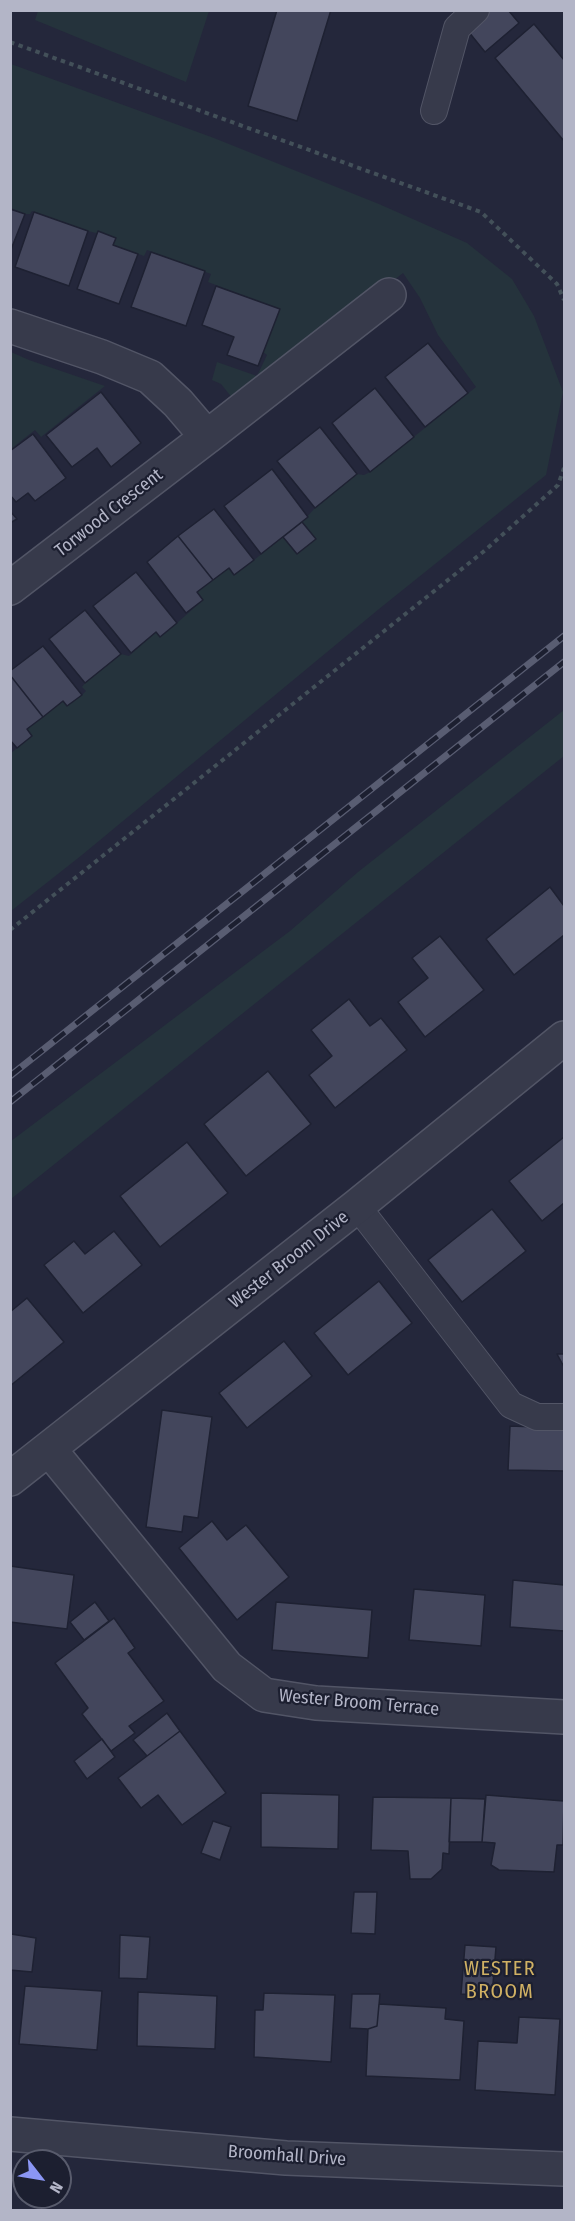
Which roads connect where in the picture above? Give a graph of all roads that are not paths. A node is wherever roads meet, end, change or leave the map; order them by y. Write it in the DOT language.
graph roads {
  1 [pos="476,10"];
  2 [pos="434,111"];
  3 [pos="388,295"];
  4 [pos="10,326"];
  5 [pos="207,437"];
  6 [pos="10,588"];
  7 [pos="564,1038"];
  8 [pos="357,1206"];
  9 [pos="564,1417"];
  10 [pos="49,1449"];
  11 [pos="10,1479"];
  12 [pos="564,1717"];
  13 [pos="10,2134"];
  14 [pos="564,2169"];
  1 -- 2 [label="lane"];
  3 -- 5 [label="street, Torwood Crescent"];
  4 -- 5 [label="street"];
  5 -- 6 [label="street, Torwood Crescent"];
  7 -- 8 [label="street, Wester Broom Drive"];
  8 -- 9 [label="lane"];
  8 -- 10 [label="street, Wester Broom Drive"];
  10 -- 11 [label="street, Wester Broom Drive"];
  10 -- 12 [label="street, Wester Broom Terrace"];
  13 -- 14 [label="street, Broomhall Drive"];
}
